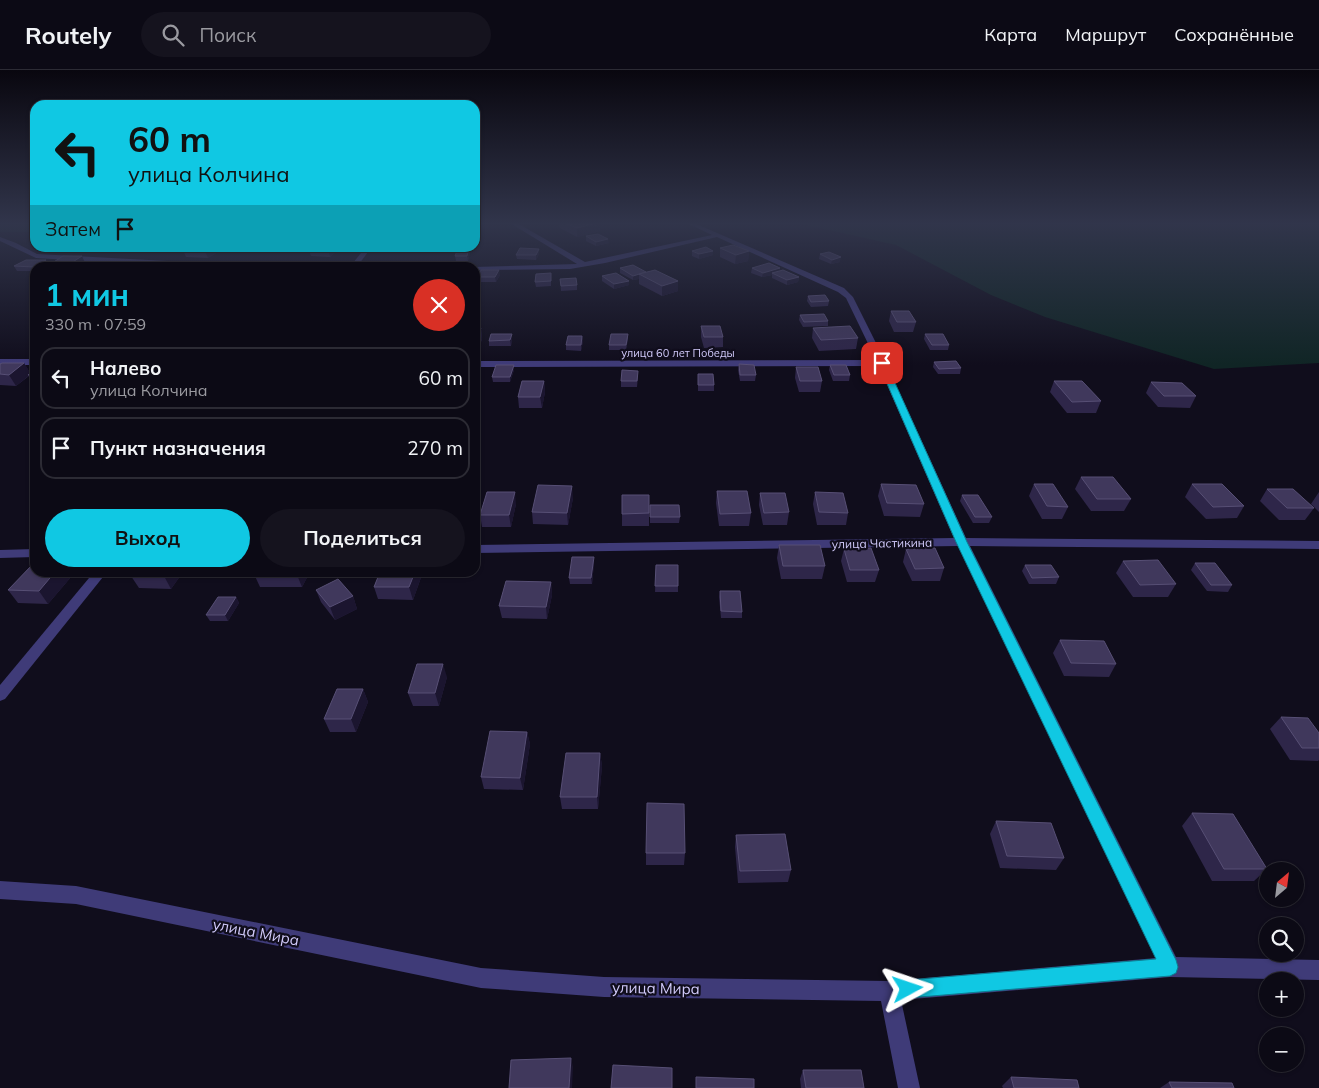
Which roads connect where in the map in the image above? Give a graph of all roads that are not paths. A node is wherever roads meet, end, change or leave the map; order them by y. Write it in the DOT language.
graph roads {
  1 [pos="797,271"];
  2 [pos="0,362"];
  3 [pos="30,362"];
  4 [pos="882,363"];
  5 [pos="480,364"];
  6 [pos="962,542"];
  7 [pos="1319,545"];
  8 [pos="480,549"];
  9 [pos="30,553"];
  10 [pos="0,554"];
  11 [pos="97,577"];
  12 [pos="0,694"];
  13 [pos="0,890"];
  14 [pos="1170,967"];
  15 [pos="1319,970"];
  16 [pos="889,991"];
  17 [pos="910,1088"];
  1 -- 4 [label="street"];
  2 -- 3 [label="street"];
  4 -- 5 [label="street, улица 60 лет Победы"];
  4 -- 6 [label="street"];
  6 -- 7 [label="street, улица Частикина"];
  6 -- 8 [label="street, улица Частикина"];
  6 -- 14 [label="street"];
  9 -- 10 [label="street"];
  11 -- 12 [label="street"];
  13 -- 16 [label="street, улица Мира"];
  14 -- 15 [label="street, улица Мира"];
  14 -- 16 [label="street, улица Мира"];
  16 -- 17 [label="street"];
}
